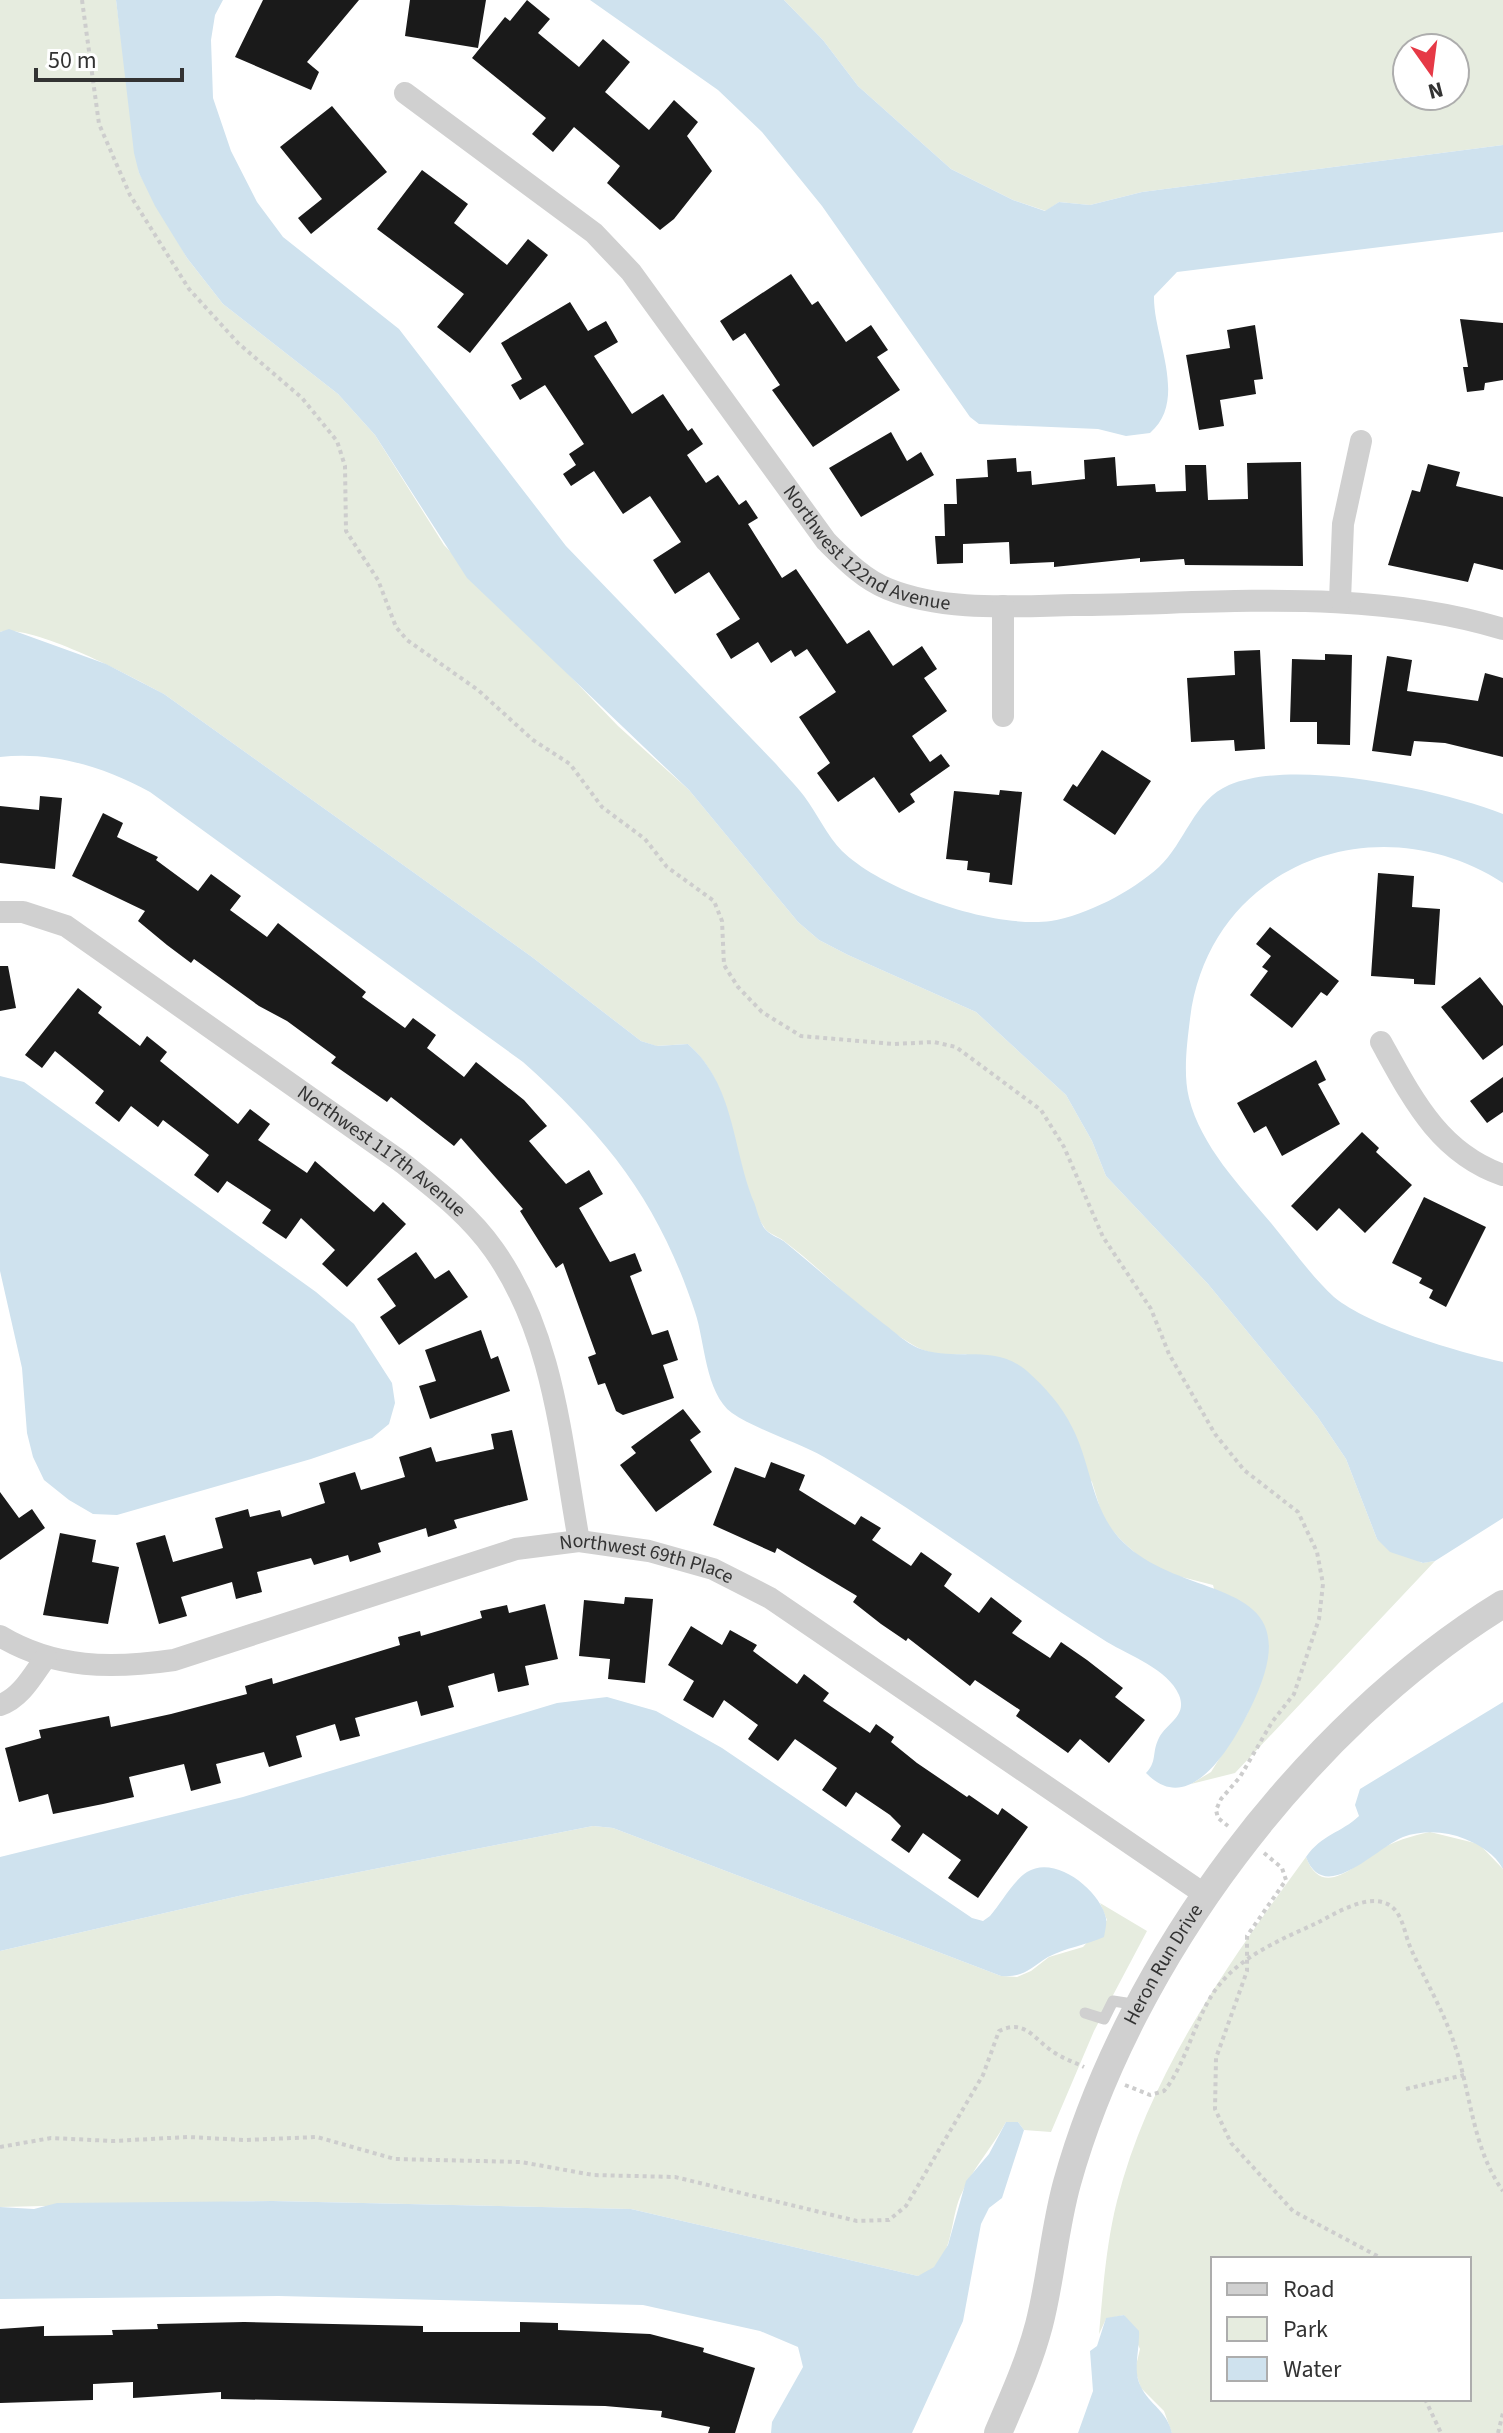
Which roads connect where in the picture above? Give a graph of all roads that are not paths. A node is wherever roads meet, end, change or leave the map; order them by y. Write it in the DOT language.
graph roads {
  1 [pos="405,93"];
  2 [pos="1361,441"];
  3 [pos="1340,600"];
  4 [pos="1003,606"];
  5 [pos="1503,629"];
  6 [pos="1003,716"];
  7 [pos="0,912"];
  8 [pos="1381,1042"];
  9 [pos="1503,1175"];
  10 [pos="579,1541"];
  11 [pos="1503,1604"];
  12 [pos="7,1640"];
  13 [pos="46,1657"];
  14 [pos="0,1705"];
  15 [pos="1204,1894"];
  16 [pos="1140,2005"];
  17 [pos="1085,2013"];
  18 [pos="998,2433"];
  1 -- 4 [label="street, Northwest 122nd Avenue"];
  2 -- 3 [label="street"];
  3 -- 4 [label="street, Northwest 122nd Avenue"];
  3 -- 5 [label="street, Northwest 122nd Avenue"];
  4 -- 6 [label="street"];
  7 -- 10 [label="street, Northwest 117th Avenue"];
  8 -- 9 [label="street"];
  10 -- 13 [label="street, Northwest 69th Place"];
  10 -- 15 [label="street, Northwest 69th Place"];
  11 -- 15 [label="street, Heron Run Drive"];
  12 -- 13 [label="street, Northwest 69th Place"];
  13 -- 14 [label="street"];
  15 -- 16 [label="street, Heron Run Drive"];
  16 -- 17 [label="lane"];
  16 -- 18 [label="street, Heron Run Drive"];
}
